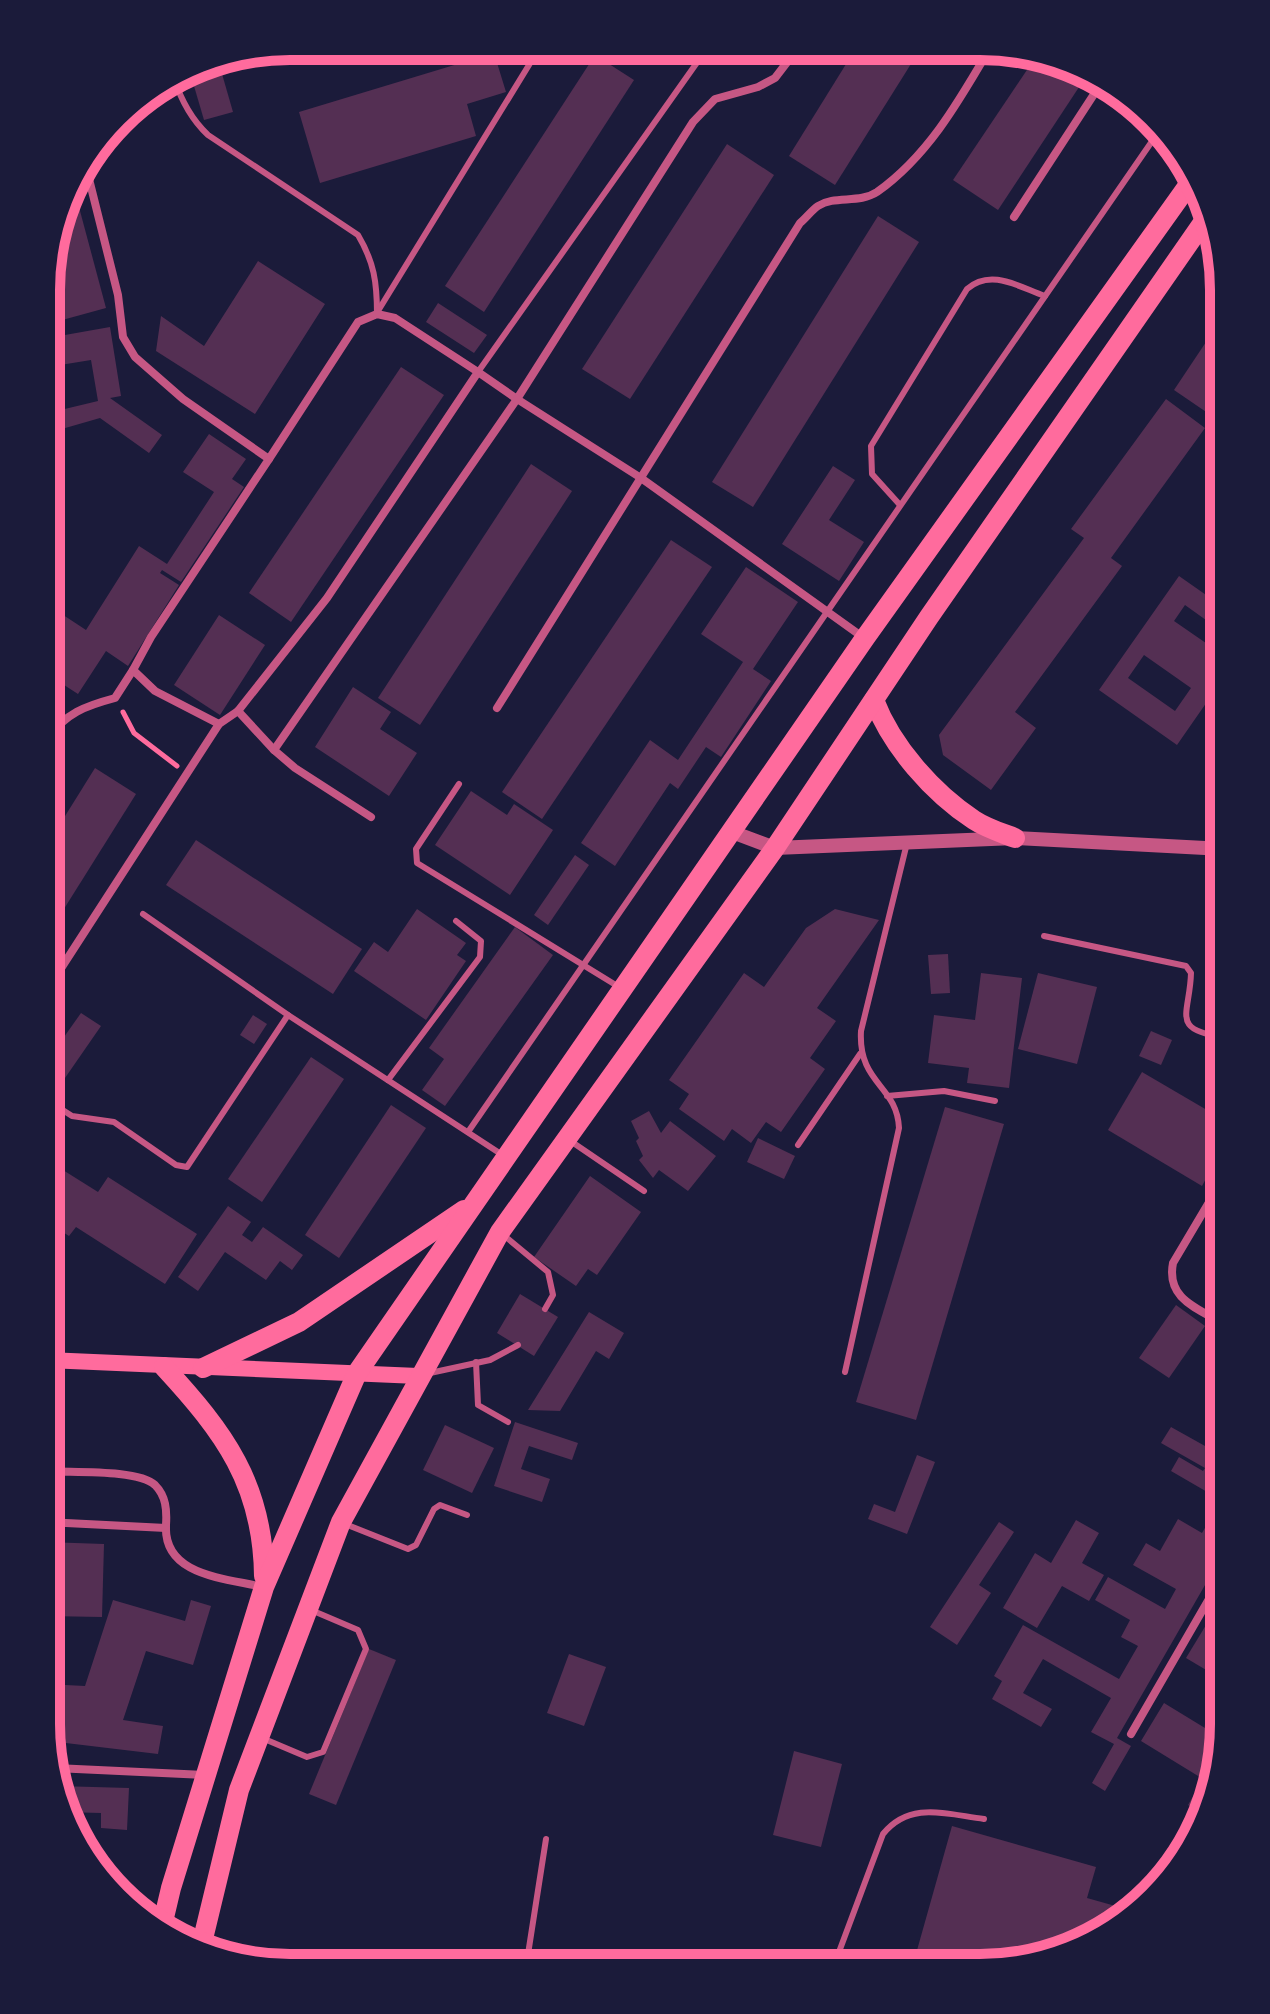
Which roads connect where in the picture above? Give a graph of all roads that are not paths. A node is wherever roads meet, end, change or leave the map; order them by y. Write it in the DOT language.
graph roads {
  1 [pos="532,60"];
  2 [pos="699,60"];
  3 [pos="789,60"];
  4 [pos="983,60"];
  5 [pos="178,90"];
  6 [pos="1096,92"];
  7 [pos="1153,139"];
  8 [pos="89,179"];
  9 [pos="1186,189"];
  10 [pos="1014,217"];
  11 [pos="1201,226"];
  12 [pos="1045,296"];
  13 [pos="377,314"];
  14 [pos="478,372"];
  15 [pos="517,399"];
  16 [pos="269,459"];
  17 [pos="641,478"];
  18 [pos="900,505"];
  19 [pos="827,610"];
  20 [pos="865,638"];
  21 [pos="133,670"];
  22 [pos="874,700"];
  23 [pos="497,708"];
  24 [pos="238,711"];
  25 [pos="60,721"];
  26 [pos="219,724"];
  27 [pos="274,750"];
  28 [pos="459,784"];
  29 [pos="371,817"];
  30 [pos="732,832"];
  31 [pos="1015,838"];
  32 [pos="907,843"];
  33 [pos="775,848"];
  34 [pos="1210,848"];
  35 [pos="143,914"];
  36 [pos="456,921"];
  37 [pos="1044,936"];
  38 [pos="581,964"];
  39 [pos="60,970"];
  40 [pos="622,989"];
  41 [pos="288,1015"];
  42 [pos="1210,1035"];
  43 [pos="860,1054"];
  44 [pos="388,1080"];
  45 [pos="887,1096"];
  46 [pos="995,1101"];
  47 [pos="60,1108"];
  48 [pos="468,1132"];
  49 [pos="566,1138"];
  50 [pos="798,1145"];
  51 [pos="504,1156"];
  52 [pos="644,1191"];
  53 [pos="1210,1201"];
  54 [pos="471,1206"];
  55 [pos="500,1232"];
  56 [pos="545,1309"];
  57 [pos="1210,1315"];
  58 [pos="518,1345"];
  59 [pos="60,1361"];
  60 [pos="476,1362"];
  61 [pos="164,1367"];
  62 [pos="203,1368"];
  63 [pos="845,1372"];
  64 [pos="357,1373"];
  65 [pos="418,1376"];
  66 [pos="508,1422"];
  67 [pos="60,1472"];
  68 [pos="467,1515"];
  69 [pos="341,1522"];
  70 [pos="60,1523"];
  71 [pos="166,1528"];
  72 [pos="264,1587"];
  73 [pos="1210,1597"];
  74 [pos="307,1608"];
  75 [pos="1131,1734"];
  76 [pos="258,1736"];
  77 [pos="64,1768"];
  78 [pos="205,1775"];
  79 [pos="984,1819"];
  80 [pos="546,1839"];
  81 [pos="165,1916"];
  82 [pos="204,1937"];
  83 [pos="528,1954"];
  84 [pos="838,1954"];
  1 -- 13 [label="lane"];
  2 -- 14 [label="lane"];
  3 -- 15 [label="street"];
  4 -- 17 [label="street"];
  5 -- 13 [label="lane"];
  6 -- 10 [label="street"];
  7 -- 12 [label="lane"];
  8 -- 16 [label="street"];
  9 -- 20 [label="main road"];
  11 -- 22 [label="main road"];
  12 -- 18 [label="lane"];
  12 -- 18 [label="lane"];
  13 -- 14 [label="street"];
  13 -- 16 [label="street"];
  14 -- 15 [label="street"];
  14 -- 24 [label="street"];
  15 -- 17 [label="street"];
  15 -- 27 [label="street"];
  16 -- 21 [label="street"];
  17 -- 19 [label="street"];
  17 -- 23 [label="street"];
  18 -- 19 [label="lane"];
  19 -- 20 [label="street"];
  19 -- 38 [label="lane"];
  20 -- 30 [label="main road"];
  21 -- 25 [label="street"];
  21 -- 26 [label="street"];
  22 -- 31 [label="main road"];
  22 -- 33 [label="main road"];
  24 -- 26 [label="street"];
  24 -- 27 [label="street"];
  26 -- 39 [label="street"];
  27 -- 29 [label="street"];
  28 -- 38 [label="lane"];
  30 -- 33 [label="street"];
  30 -- 40 [label="main road"];
  31 -- 32 [label="street"];
  31 -- 34 [label="street"];
  32 -- 33 [label="street"];
  32 -- 43 [label="lane"];
  33 -- 49 [label="main road"];
  35 -- 41 [label="lane"];
  36 -- 44 [label="lane"];
  37 -- 42 [label="lane"];
  38 -- 40 [label="lane"];
  38 -- 48 [label="lane"];
  40 -- 51 [label="main road"];
  41 -- 44 [label="lane"];
  41 -- 47 [label="lane"];
  43 -- 45 [label="lane"];
  43 -- 50 [label="lane"];
  44 -- 48 [label="lane"];
  45 -- 46 [label="lane"];
  45 -- 63 [label="lane"];
  48 -- 51 [label="lane"];
  49 -- 52 [label="lane"];
  49 -- 55 [label="main road"];
  51 -- 54 [label="main road"];
  53 -- 57 [label="street"];
  54 -- 62 [label="main road"];
  54 -- 64 [label="main road"];
  55 -- 56 [label="lane"];
  55 -- 65 [label="main road"];
  58 -- 60 [label="lane"];
  59 -- 61 [label="main road"];
  60 -- 65 [label="lane"];
  60 -- 66 [label="lane"];
  61 -- 62 [label="main road"];
  61 -- 72 [label="main road"];
  62 -- 64 [label="main road"];
  64 -- 65 [label="main road"];
  64 -- 72 [label="main road"];
  65 -- 69 [label="main road"];
  67 -- 71 [label="street"];
  68 -- 69 [label="lane"];
  69 -- 74 [label="main road"];
  70 -- 71 [label="street"];
  71 -- 72 [label="street"];
  72 -- 78 [label="main road"];
  73 -- 75 [label="street"];
  74 -- 76 [label="main road"];
  74 -- 76 [label="lane"];
  76 -- 82 [label="main road"];
  77 -- 78 [label="street"];
  78 -- 81 [label="main road"];
  79 -- 84 [label="lane"];
  80 -- 83 [label="lane"];
}
